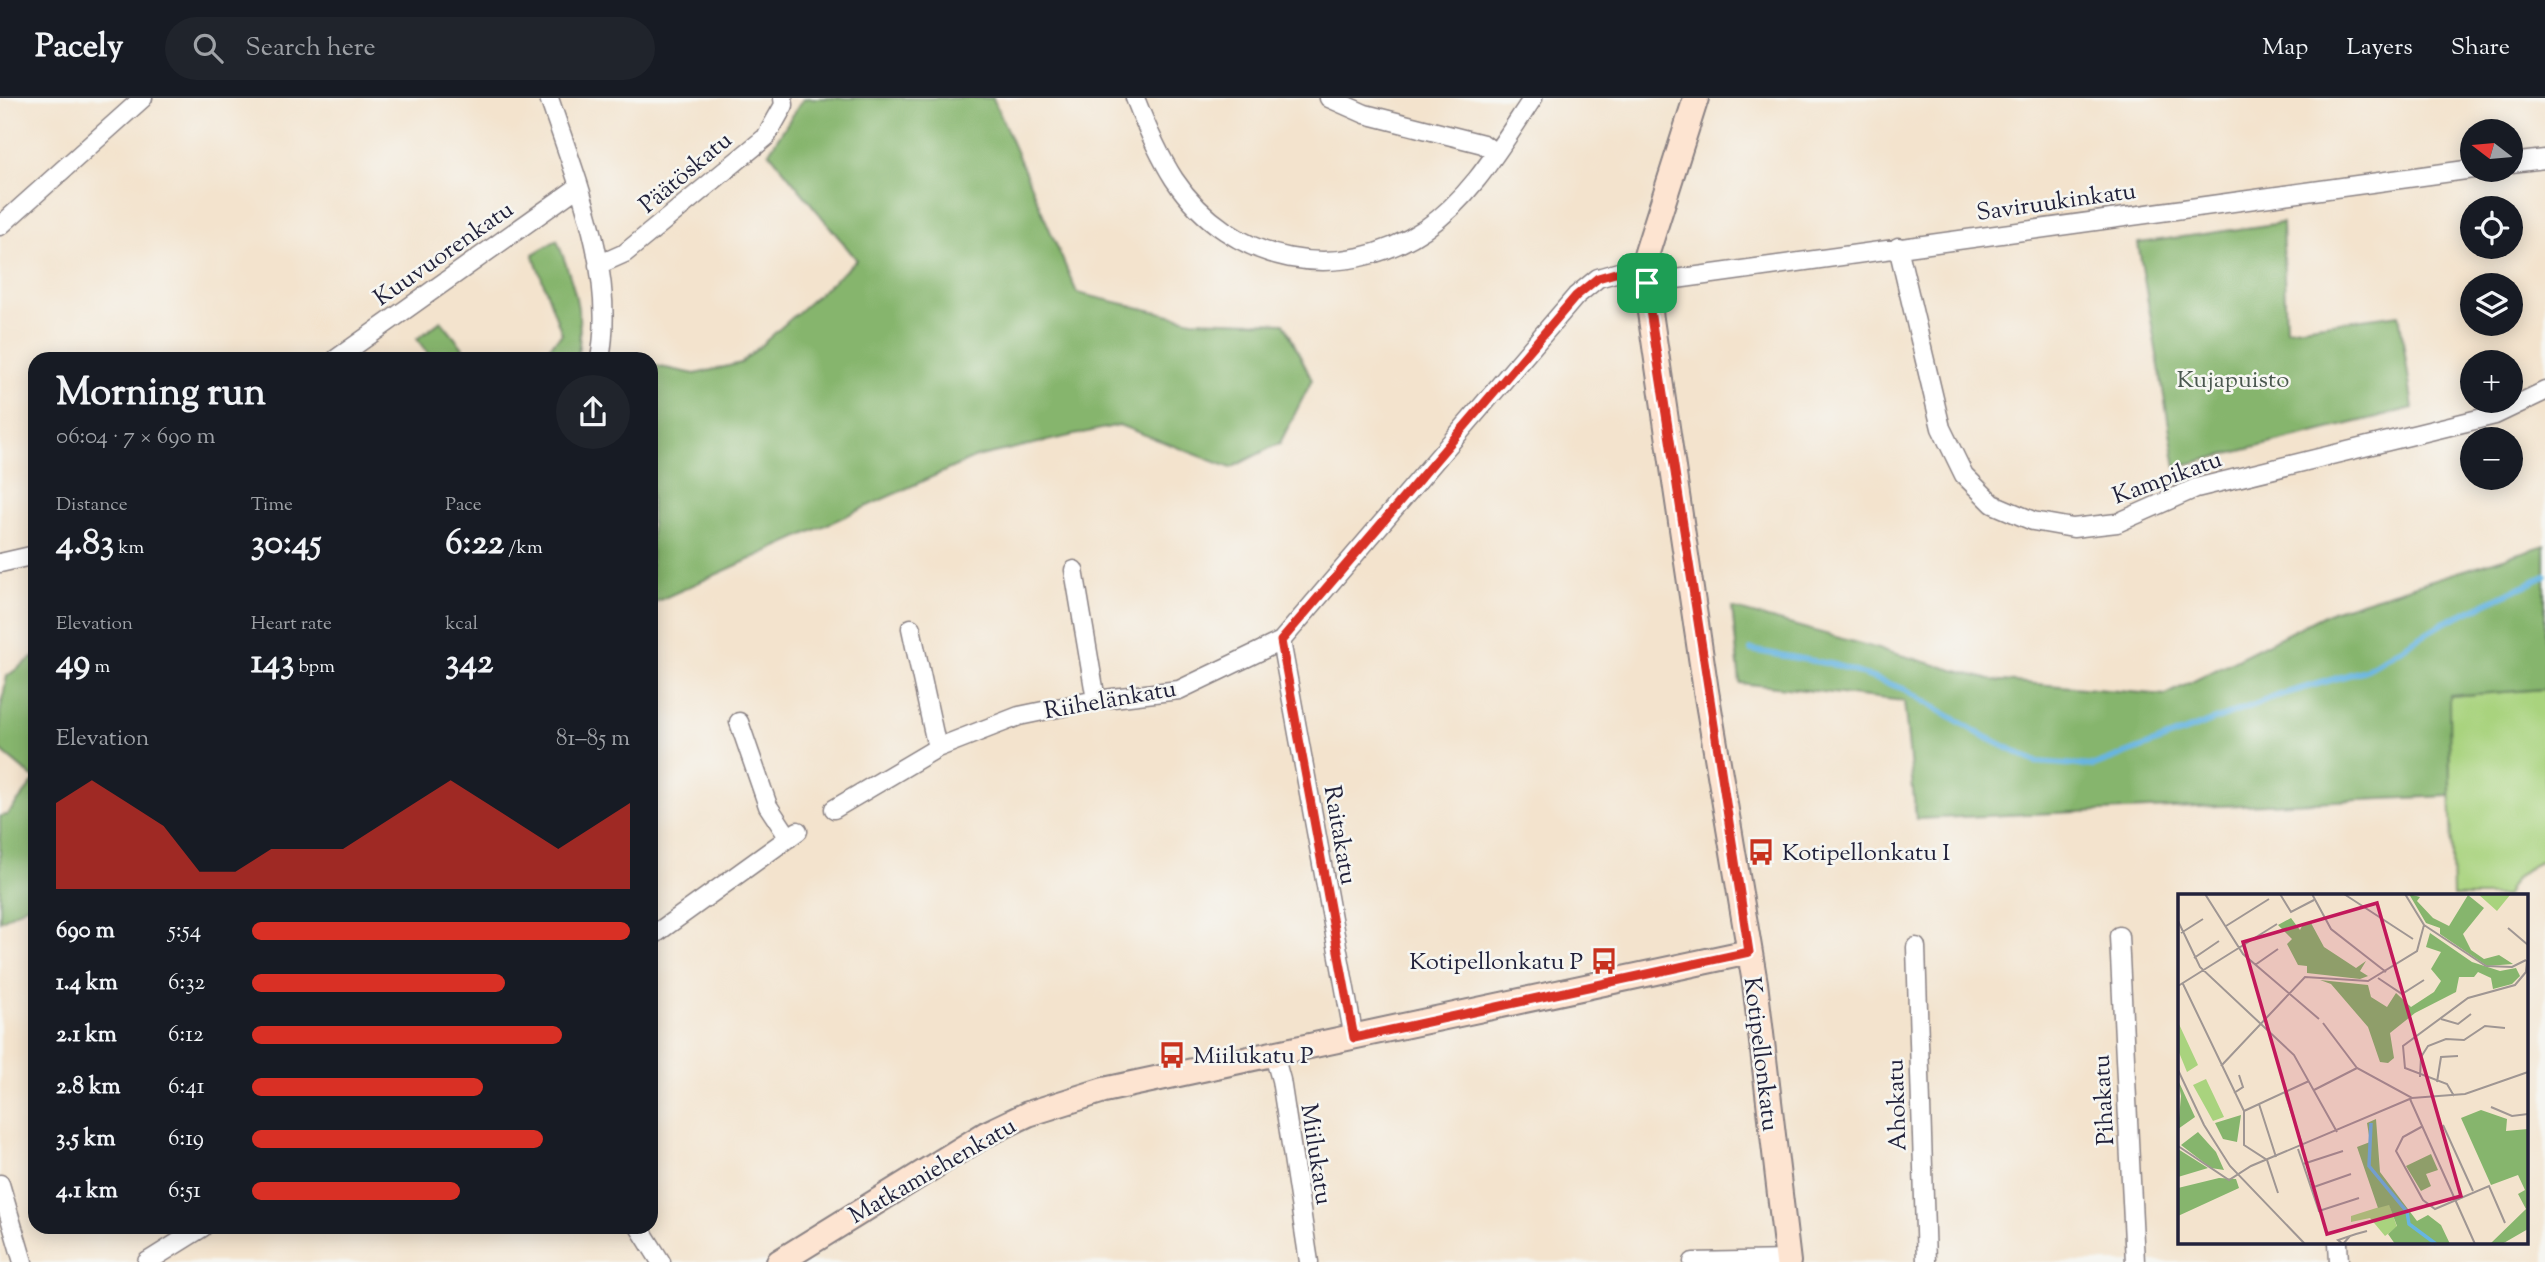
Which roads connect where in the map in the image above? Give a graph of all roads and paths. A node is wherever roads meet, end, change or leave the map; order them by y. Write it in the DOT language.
graph roads {
  1 [pos="143,98"];
  2 [pos="549,98"];
  3 [pos="783,98"];
  4 [pos="1135,98"];
  5 [pos="1329,98"];
  6 [pos="1533,98"];
  7 [pos="1696,98"];
  8 [pos="1495,153"];
  9 [pos="2545,159"];
  10 [pos="2524,161"];
  11 [pos="2460,171"];
  12 [pos="578,187"];
  13 [pos="0,226"];
  14 [pos="1898,247"];
  15 [pos="598,265"];
  16 [pos="1645,274"];
  17 [pos="346,352"];
  18 [pos="600,352"];
  19 [pos="2545,391"];
  20 [pos="28,557"];
  21 [pos="0,563"];
  22 [pos="1074,570"];
  23 [pos="911,628"];
  24 [pos="1281,641"];
  25 [pos="1096,700"];
  26 [pos="739,722"];
  27 [pos="937,748"];
  28 [pos="834,809"];
  29 [pos="658,932"];
  30 [pos="2119,936"];
  31 [pos="1916,947"];
  32 [pos="1749,952"];
  33 [pos="1354,1038"];
  34 [pos="1274,1055"];
  35 [pos="0,1184"];
  36 [pos="192,1234"];
  37 [pos="643,1234"];
  38 [pos="2338,1244"];
  39 [pos="1788,1261"];
  40 [pos="23,1262"];
  41 [pos="147,1262"];
  42 [pos="661,1262"];
  43 [pos="779,1262"];
  44 [pos="1308,1262"];
  45 [pos="1693,1262"];
  46 [pos="1926,1262"];
  47 [pos="2135,1262"];
  48 [pos="2339,1262"];
  1 -- 13 [label="street"];
  2 -- 12 [label="street"];
  3 -- 15 [label="street, Päätöskatu"];
  4 -- 8 [label="street"];
  5 -- 8 [label="street"];
  6 -- 8 [label="street"];
  7 -- 16 [label="street"];
  9 -- 10 [label="street"];
  11 -- 14 [label="street, Saviruukinkatu"];
  12 -- 15 [label="street"];
  12 -- 17 [label="street, Kuuvuorenkatu"];
  14 -- 16 [label="street, Saviruukinkatu"];
  14 -- 19 [label="street, Kampikatu"];
  15 -- 18 [label="street"];
  16 -- 24 [label="street, Riihelänkatu"];
  16 -- 32 [label="street, Kotipellonkatu"];
  20 -- 21 [label="street"];
  22 -- 25 [label="street"];
  23 -- 27 [label="street"];
  24 -- 25 [label="street, Riihelänkatu"];
  24 -- 33 [label="street, Raitakatu"];
  25 -- 27 [label="street, Riihelänkatu"];
  26 -- 29 [label="street"];
  27 -- 28 [label="street, Riihelänkatu"];
  30 -- 47 [label="street, Pihakatu"];
  31 -- 46 [label="street, Ahokatu"];
  32 -- 33 [label="street, Matkamiehenkatu"];
  32 -- 39 [label="street, Kotipellonkatu"];
  33 -- 34 [label="street, Matkamiehenkatu"];
  34 -- 43 [label="street, Matkamiehenkatu"];
  34 -- 44 [label="street, Miilukatu"];
  35 -- 40 [label="street"];
  36 -- 41 [label="street"];
  37 -- 42 [label="street"];
  38 -- 48 [label="street"];
  39 -- 45 [label="street"];
}
